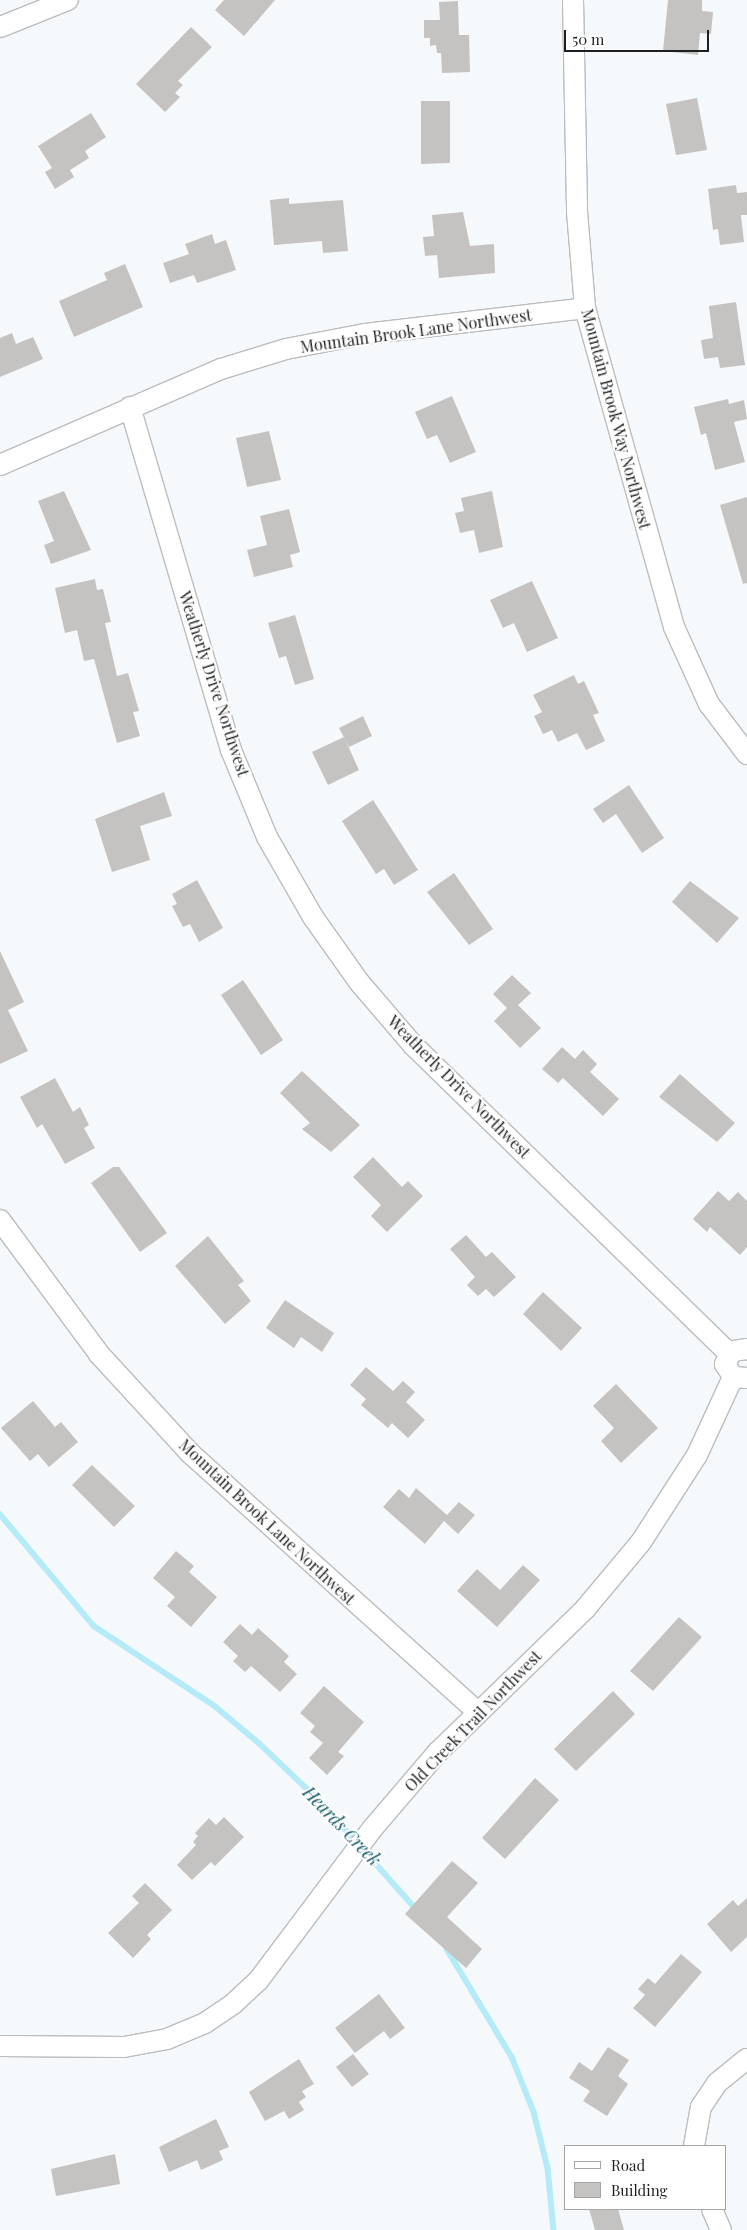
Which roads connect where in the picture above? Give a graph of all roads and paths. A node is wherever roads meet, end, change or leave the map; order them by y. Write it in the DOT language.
graph roads {
  1 [pos="68,0"];
  2 [pos="573,0"];
  3 [pos="0,27"];
  4 [pos="585,308"];
  5 [pos="130,407"];
  6 [pos="0,465"];
  7 [pos="747,754"];
  8 [pos="0,1220"];
  9 [pos="738,1351"];
  10 [pos="740,1377"];
  11 [pos="478,1712"];
  12 [pos="0,2046"];
  13 [pos="747,2059"];
  14 [pos="694,2145"];
  15 [pos="712,2210"];
  16 [pos="721,2230"];
  1 -- 3 [label="street"];
  2 -- 4 [label="street, Mountain Brook Way Northwest"];
  4 -- 5 [label="street, Mountain Brook Lane Northwest"];
  4 -- 7 [label="street, Mountain Brook Way Northwest"];
  5 -- 6 [label="street, Mountain Brook Lane Northwest"];
  5 -- 9 [label="street, Weatherly Drive Northwest"];
  8 -- 11 [label="street, Mountain Brook Lane Northwest"];
  9 -- 10 [label="street"];
  10 -- 11 [label="street, Old Creek Trail Northwest"];
  11 -- 12 [label="street, Old Creek Trail Northwest"];
  13 -- 14 [label="street"];
  15 -- 16 [label="street"];
}
